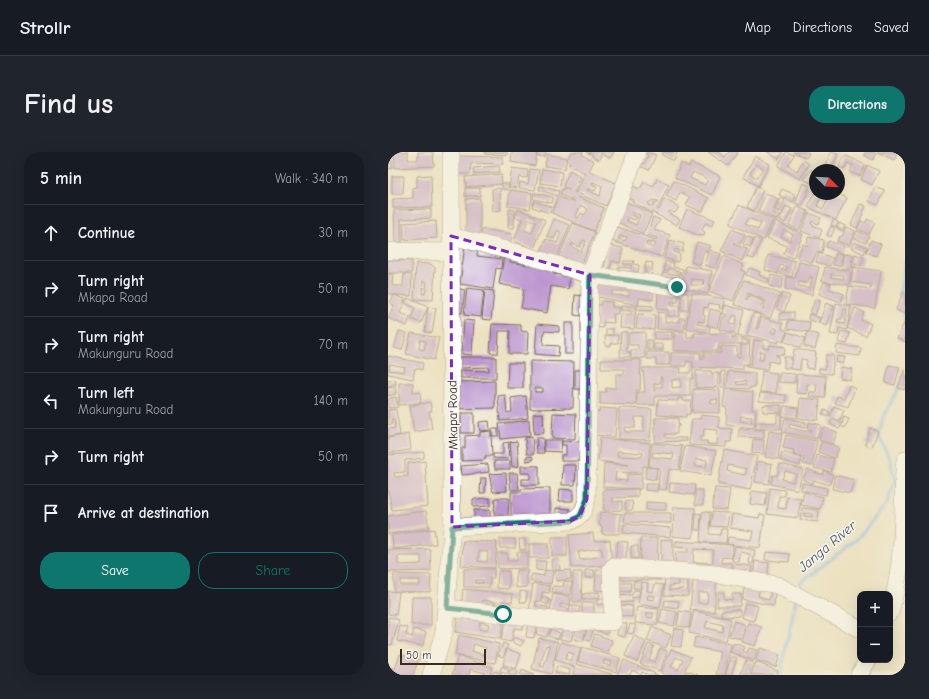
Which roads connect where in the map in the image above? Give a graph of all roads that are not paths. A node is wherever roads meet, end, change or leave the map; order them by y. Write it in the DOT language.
graph roads {
  1 [pos="451,152"];
  2 [pos="637,152"];
  3 [pos="451,244"];
  4 [pos="388,251"];
  5 [pos="590,275"];
  6 [pos="677,287"];
  7 [pos="905,460"];
  8 [pos="904,494"];
  9 [pos="452,527"];
  10 [pos="893,599"];
  11 [pos="447,608"];
  12 [pos="857,628"];
  13 [pos="866,663"];
  14 [pos="431,675"];
  15 [pos="860,675"];
  1 -- 3 [label="street, Mkapa Road"];
  2 -- 5 [label="street"];
  3 -- 4 [label="street"];
  3 -- 5 [label="street"];
  3 -- 9 [label="street, Mkapa Road"];
  5 -- 6 [label="street"];
  5 -- 9 [label="street"];
  7 -- 8 [label="street"];
  8 -- 10 [label="street"];
  9 -- 11 [label="street, Mkapa Road"];
  11 -- 12 [label="street"];
  11 -- 14 [label="street, Mkapa Road"];
  13 -- 15 [label="street"];
}
